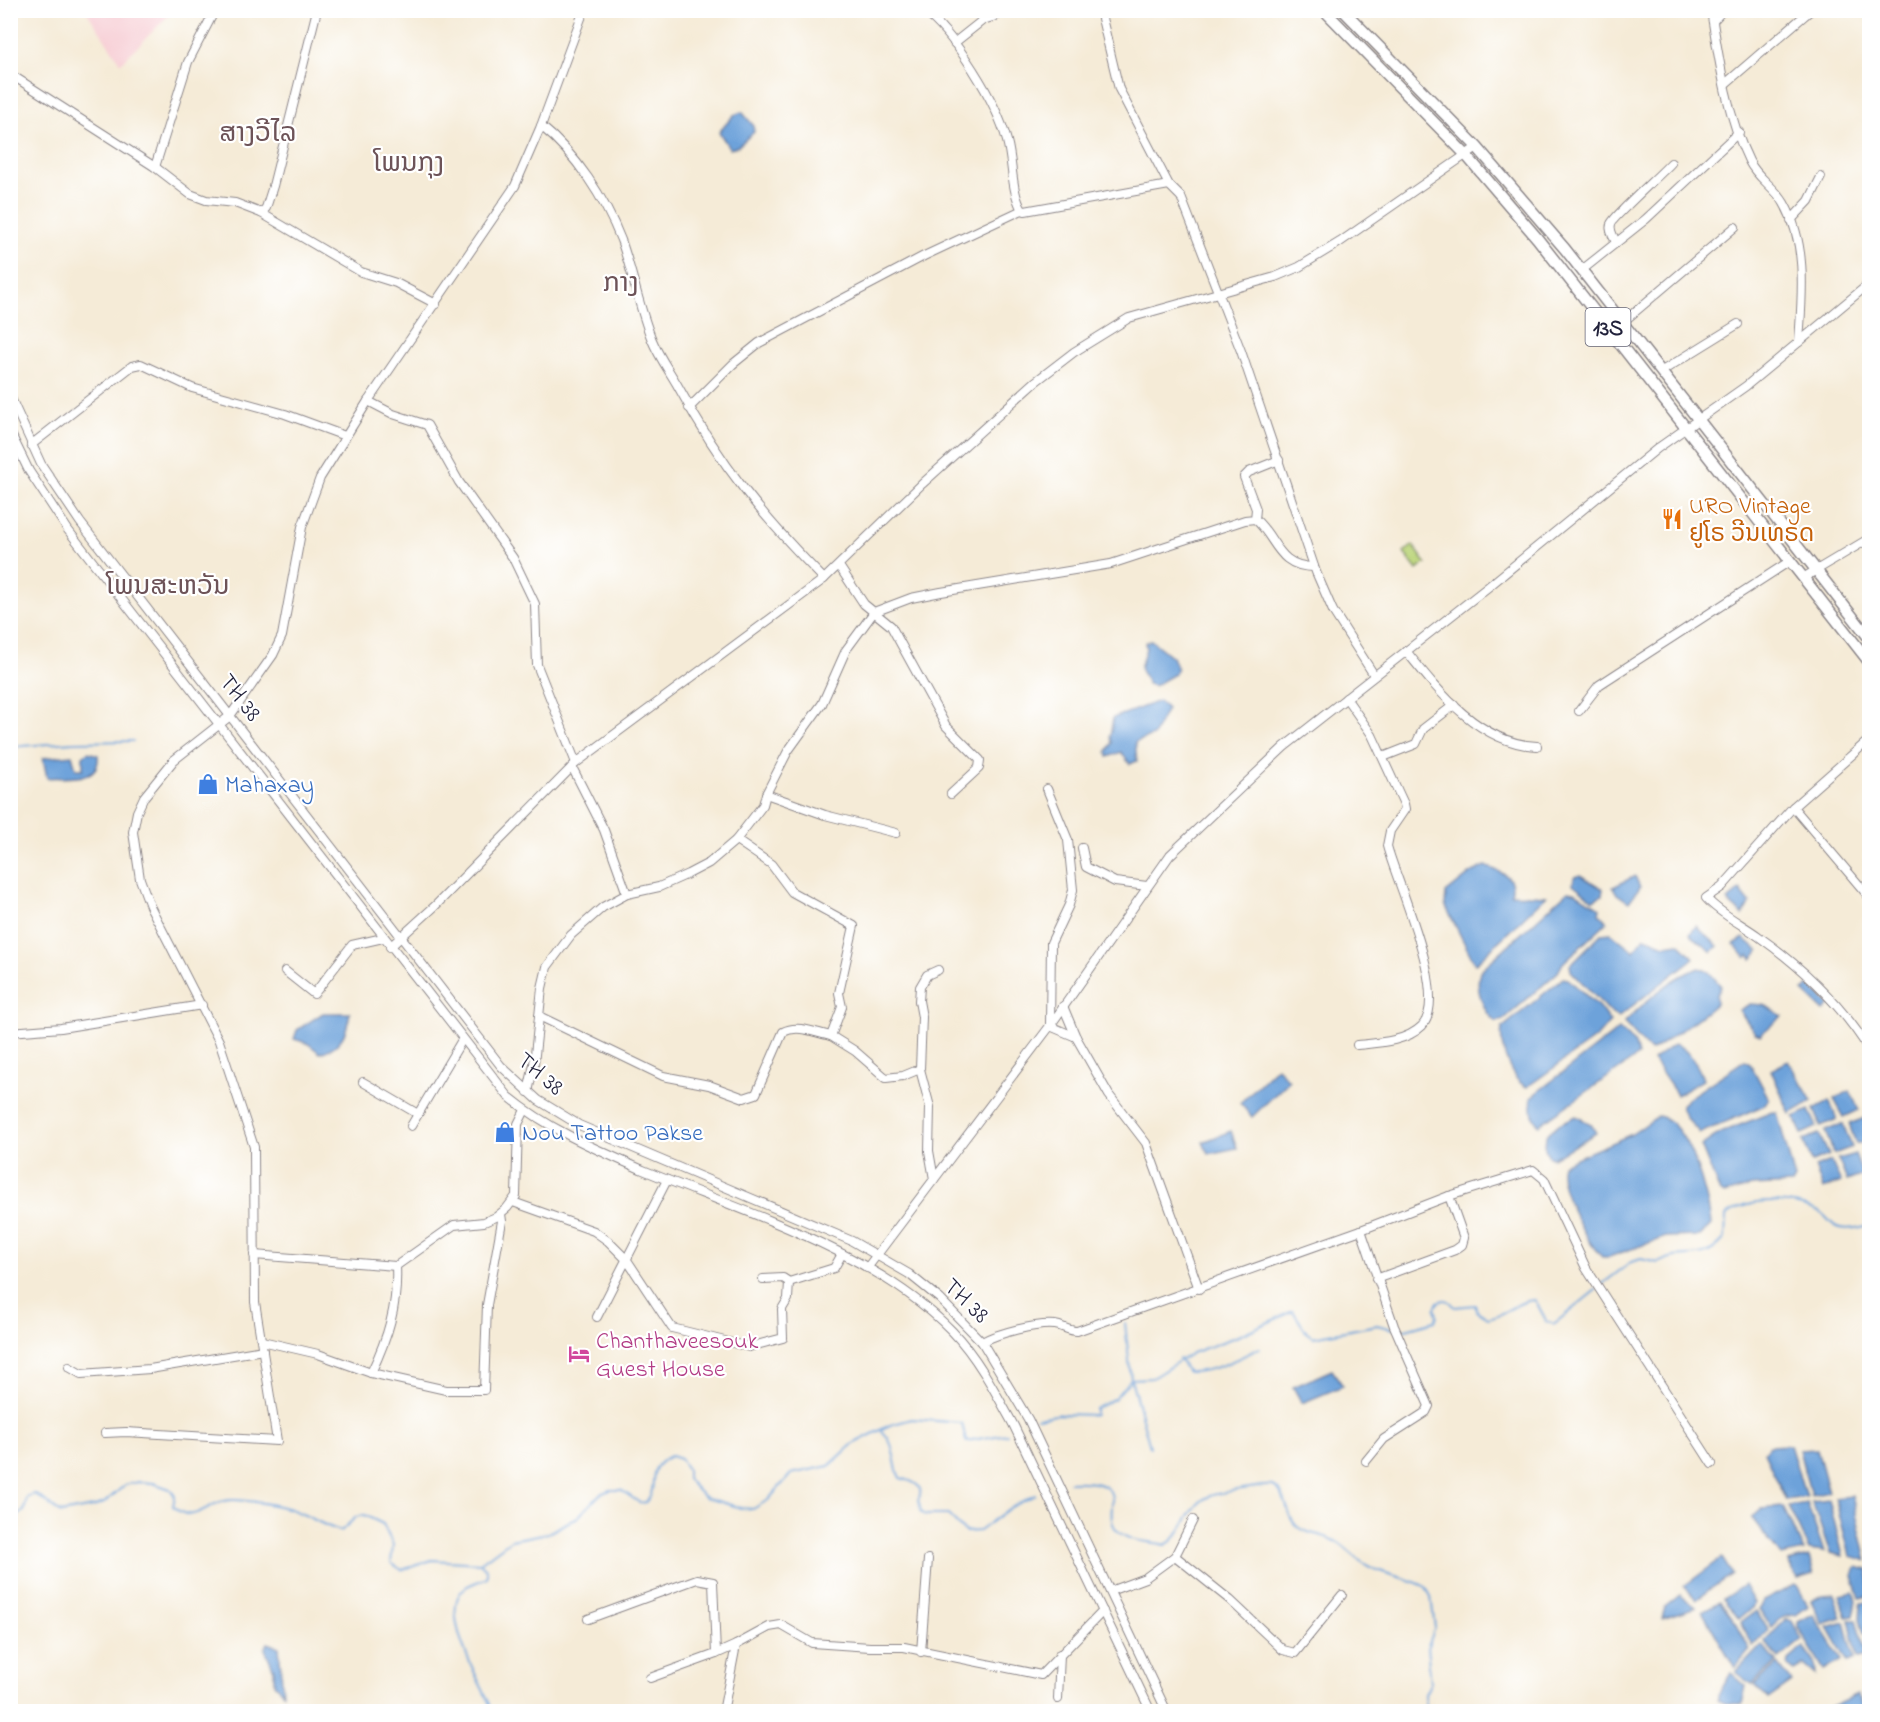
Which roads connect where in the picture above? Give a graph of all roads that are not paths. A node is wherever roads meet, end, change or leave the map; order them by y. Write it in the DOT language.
graph roads {
  1 [pos="215,10"];
  2 [pos="317,10"];
  3 [pos="584,10"];
  4 [pos="922,10"];
  5 [pos="1100,10"];
  6 [pos="1324,10"];
  7 [pos="1342,10"];
  8 [pos="1711,10"];
  9 [pos="1723,10"];
  10 [pos="1811,10"];
  11 [pos="996,16"];
  12 [pos="1713,21"];
  13 [pos="954,43"];
  14 [pos="10,74"];
  15 [pos="1725,84"];
  16 [pos="541,126"];
  17 [pos="1739,132"];
  18 [pos="1477,147"];
  19 [pos="1466,155"];
  20 [pos="1671,163"];
  21 [pos="155,167"];
  22 [pos="1821,177"];
  23 [pos="1169,185"];
  24 [pos="1022,210"];
  25 [pos="261,213"];
  26 [pos="1791,220"];
  27 [pos="1735,227"];
  28 [pos="1616,242"];
  29 [pos="1565,249"];
  30 [pos="1553,257"];
  31 [pos="1582,270"];
  32 [pos="1869,283"];
  33 [pos="1219,292"];
  34 [pos="436,304"];
  35 [pos="1623,322"];
  36 [pos="1738,324"];
  37 [pos="1799,342"];
  38 [pos="1662,371"];
  39 [pos="10,396"];
  40 [pos="368,401"];
  41 [pos="689,408"];
  42 [pos="1699,419"];
  43 [pos="1686,428"];
  44 [pos="10,432"];
  45 [pos="345,436"];
  46 [pos="31,445"];
  47 [pos="1279,460"];
  48 [pos="41,464"];
  49 [pos="29,471"];
  50 [pos="1255,519"];
  51 [pos="1869,538"];
  52 [pos="1790,561"];
  53 [pos="839,566"];
  54 [pos="1314,567"];
  55 [pos="1815,569"];
  56 [pos="1803,578"];
  57 [pos="824,579"];
  58 [pos="874,612"];
  59 [pos="1869,639"];
  60 [pos="1406,651"];
  61 [pos="1869,663"];
  62 [pos="1374,675"];
  63 [pos="1346,698"];
  64 [pos="1454,705"];
  65 [pos="1579,711"];
  66 [pos="230,716"];
  67 [pos="219,725"];
  68 [pos="1869,739"];
  69 [pos="1537,746"];
  70 [pos="1383,757"];
  71 [pos="574,765"];
  72 [pos="1047,789"];
  73 [pos="766,794"];
  74 [pos="951,794"];
  75 [pos="1793,807"];
  76 [pos="896,833"];
  77 [pos="736,840"];
  78 [pos="1082,848"];
  79 [pos="1147,886"];
  80 [pos="627,894"];
  81 [pos="1869,898"];
  82 [pos="400,937"];
  83 [pos="383,938"];
  84 [pos="390,946"];
  85 [pos="938,970"];
  86 [pos="285,971"];
  87 [pos="202,1005"];
  88 [pos="1063,1006"];
  89 [pos="539,1016"];
  90 [pos="1050,1026"];
  91 [pos="10,1032"];
  92 [pos="831,1036"];
  93 [pos="1076,1037"];
  94 [pos="462,1040"];
  95 [pos="1357,1045"];
  96 [pos="1869,1051"];
  97 [pos="920,1069"];
  98 [pos="363,1082"];
  99 [pos="528,1092"];
  100 [pos="525,1110"];
  101 [pos="418,1114"];
  102 [pos="561,1115"];
  103 [pos="411,1126"];
  104 [pos="554,1129"];
  105 [pos="934,1179"];
  106 [pos="667,1180"];
  107 [pos="1449,1196"];
  108 [pos="513,1202"];
  109 [pos="501,1214"];
  110 [pos="1360,1230"];
  111 [pos="842,1254"];
  112 [pos="877,1254"];
  113 [pos="254,1255"];
  114 [pos="627,1260"];
  115 [pos="396,1266"];
  116 [pos="867,1268"];
  117 [pos="763,1279"];
  118 [pos="1376,1279"];
  119 [pos="789,1282"];
  120 [pos="1199,1289"];
  121 [pos="597,1317"];
  122 [pos="262,1341"];
  123 [pos="982,1342"];
  124 [pos="263,1350"];
  125 [pos="69,1367"];
  126 [pos="371,1373"];
  127 [pos="105,1433"];
  128 [pos="1366,1461"];
  129 [pos="1712,1464"];
  130 [pos="1194,1520"];
  131 [pos="1088,1544"];
  132 [pos="1074,1549"];
  133 [pos="1175,1556"];
  134 [pos="928,1559"];
  135 [pos="1110,1591"];
  136 [pos="1342,1595"];
  137 [pos="1103,1611"];
  138 [pos="588,1619"];
  139 [pos="736,1645"];
  140 [pos="921,1652"];
  141 [pos="716,1654"];
  142 [pos="1060,1654"];
  143 [pos="650,1678"];
  144 [pos="1058,1699"];
  145 [pos="724,1707"];
  146 [pos="1152,1712"];
  147 [pos="1167,1712"];
  1 -- 21 [label="street"];
  2 -- 25 [label="street"];
  3 -- 16 [label="street"];
  4 -- 13 [label="street"];
  5 -- 23 [label="street"];
  6 -- 19 [label="highway, 13S"];
  7 -- 18 [label="highway, 13S"];
  8 -- 12 [label="street"];
  9 -- 12 [label="street"];
  10 -- 15 [label="street"];
  11 -- 13 [label="street"];
  12 -- 15 [label="street"];
  13 -- 24 [label="street"];
  14 -- 21 [label="street"];
  15 -- 17 [label="street"];
  16 -- 34 [label="street"];
  16 -- 41 [label="street"];
  17 -- 26 [label="street"];
  17 -- 28 [label="street"];
  18 -- 19 [label="street"];
  18 -- 29 [label="highway, 13S"];
  19 -- 30 [label="highway, 13S"];
  19 -- 33 [label="street"];
  20 -- 28 [label="street"];
  21 -- 25 [label="street"];
  22 -- 26 [label="street"];
  23 -- 24 [label="street"];
  23 -- 33 [label="street"];
  24 -- 41 [label="street"];
  25 -- 34 [label="street"];
  26 -- 37 [label="street"];
  27 -- 35 [label="street"];
  28 -- 31 [label="street"];
  29 -- 30 [label="highway"];
  29 -- 31 [label="highway, 13S"];
  30 -- 43 [label="highway, 13S"];
  31 -- 35 [label="highway, 13S"];
  32 -- 37 [label="street"];
  33 -- 47 [label="street"];
  33 -- 53 [label="street"];
  34 -- 40 [label="street"];
  35 -- 38 [label="highway, 13S"];
  36 -- 38 [label="street"];
  37 -- 42 [label="street"];
  38 -- 42 [label="highway, 13S"];
  39 -- 46 [label="street, TH 38"];
  40 -- 45 [label="street"];
  40 -- 71 [label="street"];
  41 -- 57 [label="street"];
  42 -- 43 [label="street"];
  42 -- 55 [label="highway, 13S"];
  43 -- 52 [label="highway, 13S"];
  43 -- 60 [label="street"];
  44 -- 49 [label="street, TH 38"];
  45 -- 46 [label="street"];
  45 -- 66 [label="street"];
  46 -- 48 [label="street, TH 38"];
  47 -- 50 [label="street"];
  47 -- 54 [label="street"];
  48 -- 49 [label="street"];
  48 -- 66 [label="street, TH 38"];
  49 -- 67 [label="street, TH 38"];
  50 -- 54 [label="street"];
  50 -- 58 [label="street"];
  51 -- 55 [label="street"];
  52 -- 56 [label="highway, 13S"];
  52 -- 65 [label="street"];
  53 -- 57 [label="street"];
  53 -- 58 [label="street"];
  54 -- 62 [label="street"];
  55 -- 56 [label="street"];
  55 -- 59 [label="highway, 13S"];
  56 -- 61 [label="highway, 13S"];
  57 -- 71 [label="street"];
  58 -- 73 [label="street"];
  58 -- 74 [label="street"];
  60 -- 62 [label="street"];
  60 -- 64 [label="street"];
  62 -- 63 [label="street"];
  63 -- 70 [label="street"];
  63 -- 79 [label="street"];
  64 -- 69 [label="street"];
  64 -- 70 [label="street"];
  66 -- 67 [label="street"];
  66 -- 82 [label="street, TH 38"];
  67 -- 83 [label="street, TH 38"];
  67 -- 87 [label="street"];
  68 -- 75 [label="street"];
  70 -- 95 [label="street"];
  71 -- 80 [label="street"];
  71 -- 82 [label="street"];
  72 -- 90 [label="street"];
  73 -- 76 [label="street"];
  73 -- 77 [label="street"];
  75 -- 81 [label="street"];
  75 -- 96 [label="street"];
  77 -- 80 [label="street"];
  77 -- 92 [label="street"];
  78 -- 79 [label="street"];
  79 -- 88 [label="street"];
  80 -- 89 [label="street"];
  82 -- 84 [label="street"];
  82 -- 99 [label="street, TH 38"];
  83 -- 84 [label="street, TH 38"];
  83 -- 86 [label="street"];
  84 -- 94 [label="street, TH 38"];
  85 -- 97 [label="street"];
  87 -- 91 [label="street"];
  87 -- 113 [label="street"];
  88 -- 90 [label="street"];
  88 -- 93 [label="street"];
  89 -- 92 [label="street"];
  89 -- 99 [label="street"];
  90 -- 93 [label="street"];
  90 -- 105 [label="street"];
  92 -- 97 [label="street"];
  93 -- 120 [label="street"];
  94 -- 100 [label="street, TH 38"];
  94 -- 101 [label="street"];
  97 -- 105 [label="street"];
  98 -- 101 [label="street"];
  99 -- 102 [label="street, TH 38"];
  100 -- 104 [label="street, TH 38"];
  100 -- 108 [label="street"];
  101 -- 103 [label="street"];
  102 -- 104 [label="street"];
  102 -- 112 [label="street, TH 38"];
  104 -- 106 [label="street, TH 38"];
  105 -- 112 [label="street"];
  106 -- 111 [label="street, TH 38"];
  106 -- 114 [label="street"];
  107 -- 110 [label="street"];
  107 -- 118 [label="street"];
  107 -- 129 [label="street"];
  108 -- 109 [label="street"];
  108 -- 114 [label="street"];
  109 -- 115 [label="street"];
  109 -- 126 [label="street"];
  110 -- 118 [label="street"];
  110 -- 120 [label="street"];
  111 -- 116 [label="street, TH 38"];
  111 -- 119 [label="street"];
  112 -- 116 [label="street"];
  112 -- 123 [label="street, TH 38"];
  113 -- 115 [label="street"];
  113 -- 122 [label="street"];
  114 -- 119 [label="street"];
  114 -- 121 [label="street"];
  115 -- 126 [label="street"];
  116 -- 132 [label="street, TH 38"];
  117 -- 119 [label="street"];
  118 -- 128 [label="street"];
  120 -- 123 [label="street"];
  122 -- 124 [label="street"];
  122 -- 126 [label="street"];
  123 -- 131 [label="street, TH 38"];
  124 -- 125 [label="street"];
  124 -- 127 [label="street"];
  130 -- 133 [label="street"];
  131 -- 132 [label="street"];
  131 -- 135 [label="street, TH 38"];
  132 -- 137 [label="street, TH 38"];
  133 -- 135 [label="street"];
  133 -- 136 [label="street"];
  134 -- 140 [label="street"];
  135 -- 147 [label="street, TH 38"];
  137 -- 142 [label="street"];
  137 -- 146 [label="street, TH 38"];
  138 -- 141 [label="street"];
  139 -- 140 [label="street"];
  139 -- 141 [label="street"];
  139 -- 145 [label="street"];
  140 -- 142 [label="street"];
  141 -- 143 [label="street"];
  142 -- 144 [label="street"];
}
